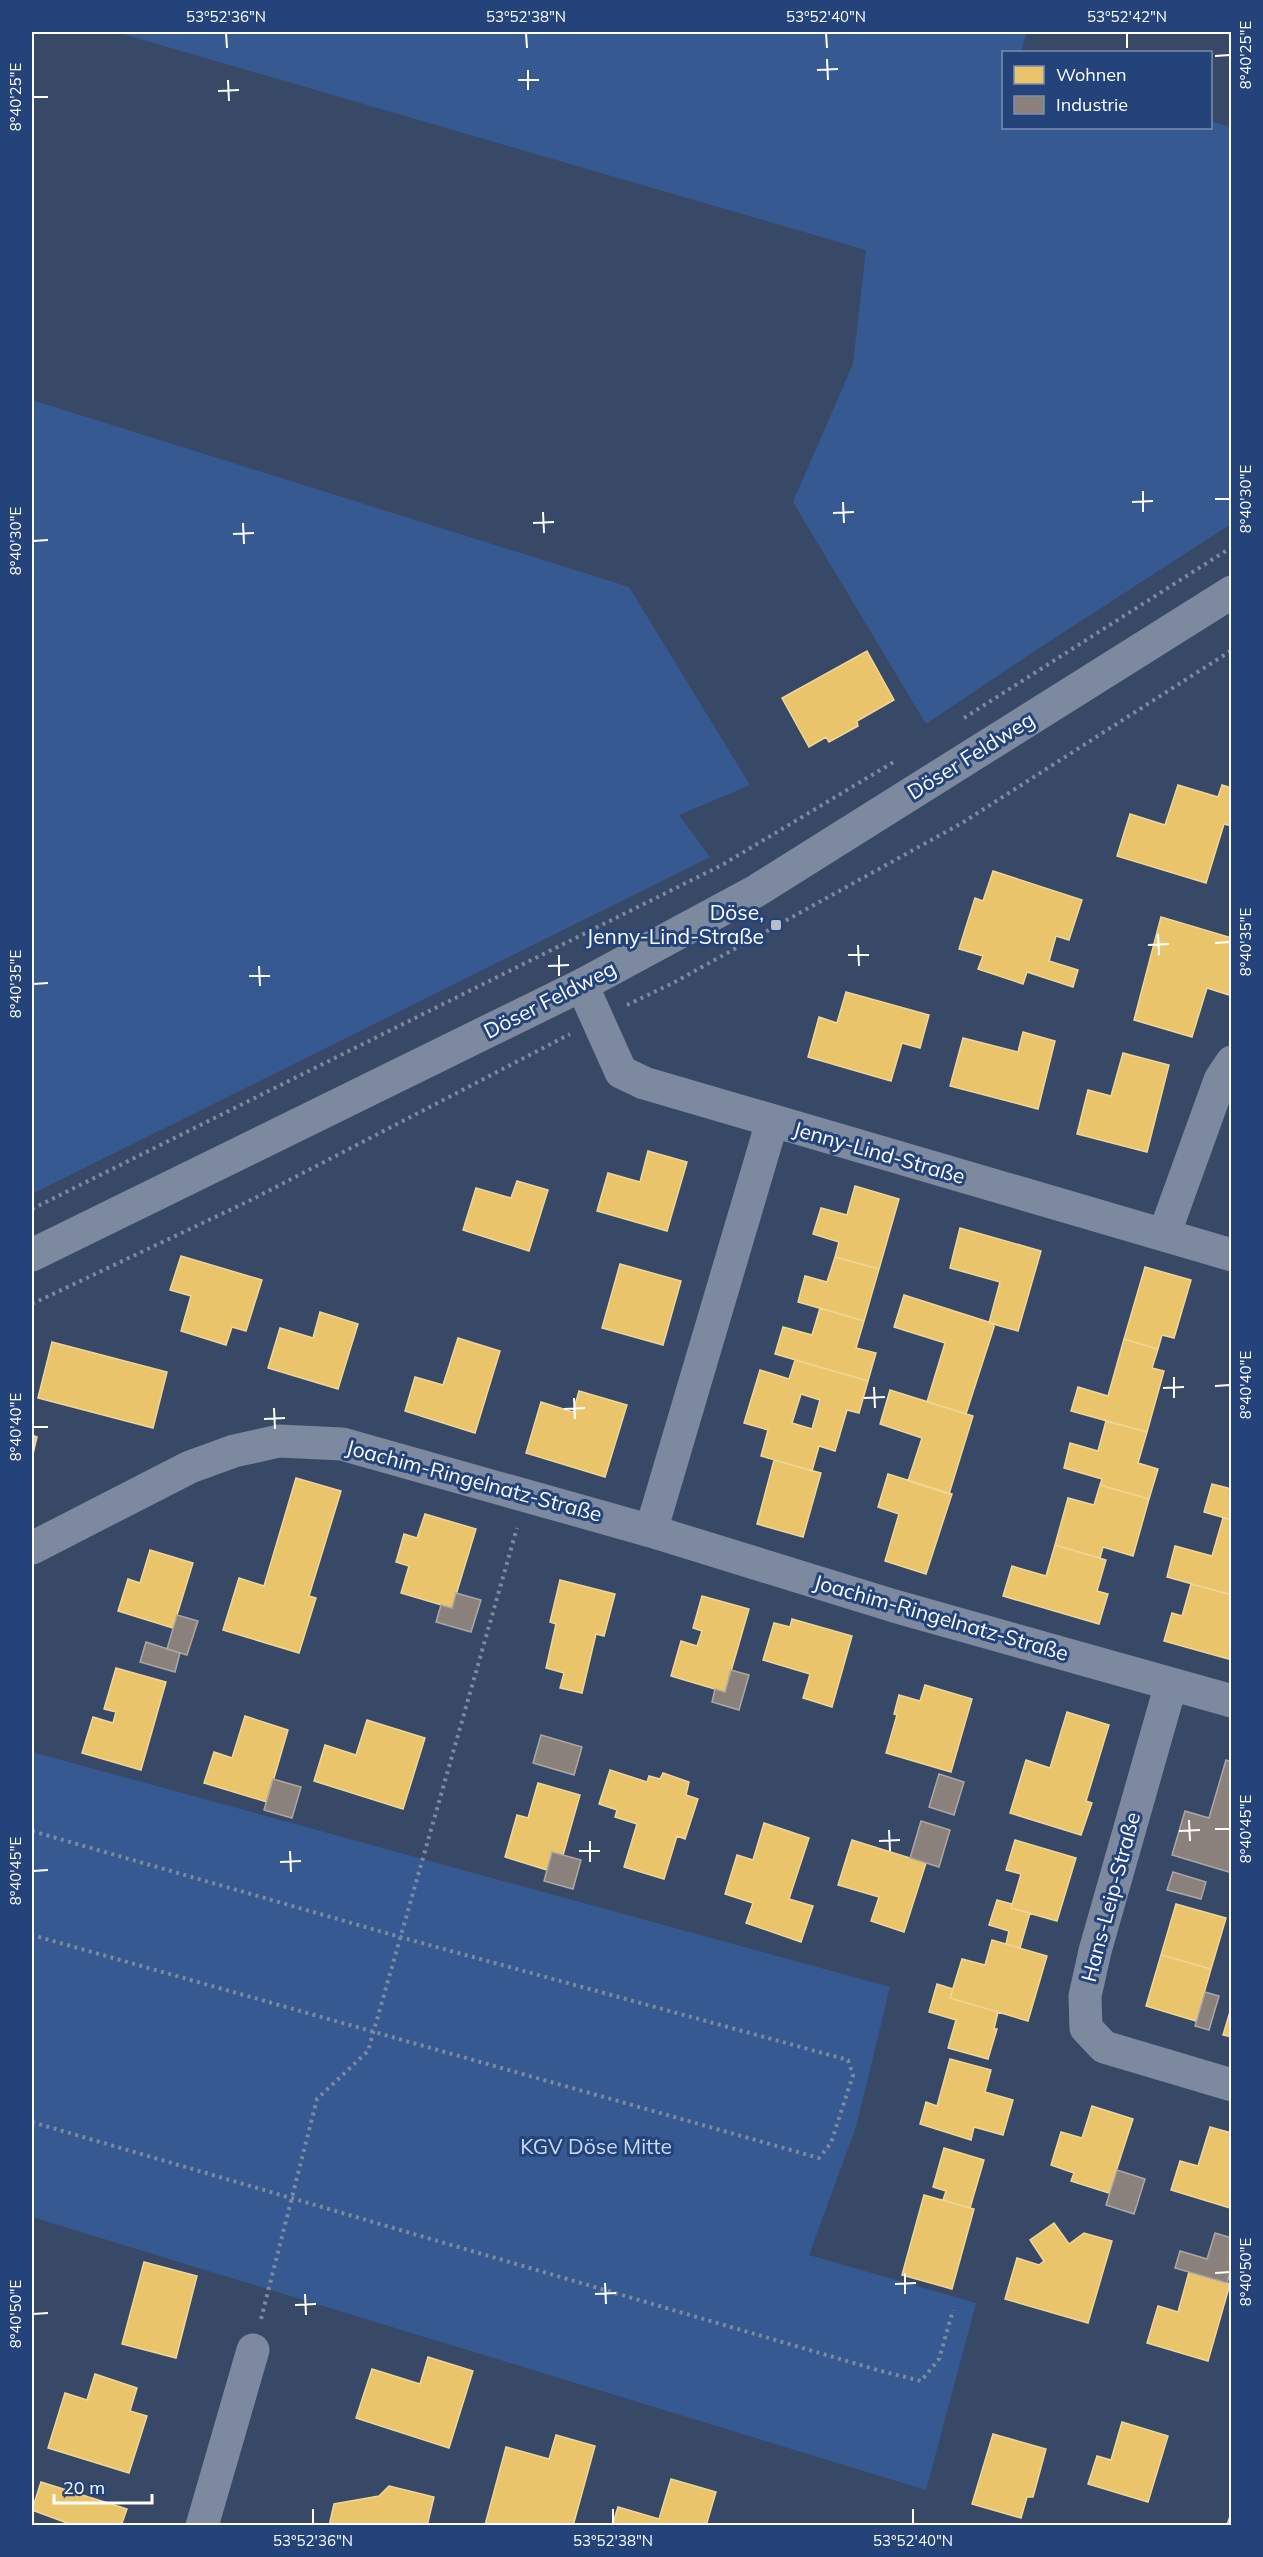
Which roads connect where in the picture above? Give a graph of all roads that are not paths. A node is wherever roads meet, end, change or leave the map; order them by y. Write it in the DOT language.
graph roads {
  1 [pos="1232,592"];
  2 [pos="582,985"];
  3 [pos="1232,1062"];
  4 [pos="772,1122"];
  5 [pos="1164,1235"];
  6 [pos="1232,1254"];
  7 [pos="32,1255"];
  8 [pos="651,1530"];
  9 [pos="32,1548"];
  10 [pos="1171,1684"];
  11 [pos="1232,1701"];
  12 [pos="1232,2085"];
  13 [pos="253,2350"];
  14 [pos="202,2526"];
  1 -- 2 [label="street, Döser Feldweg"];
  2 -- 4 [label="street, Jenny-Lind-Straße"];
  2 -- 7 [label="street, Döser Feldweg"];
  3 -- 5 [label="street"];
  4 -- 5 [label="street, Jenny-Lind-Straße"];
  4 -- 8 [label="street"];
  5 -- 6 [label="street, Jenny-Lind-Straße"];
  8 -- 9 [label="street, Joachim-Ringelnatz-Straße"];
  8 -- 10 [label="street, Joachim-Ringelnatz-Straße"];
  10 -- 11 [label="street, Joachim-Ringelnatz-Straße"];
  10 -- 12 [label="street, Hans-Leip-Straße"];
  13 -- 14 [label="street"];
}
